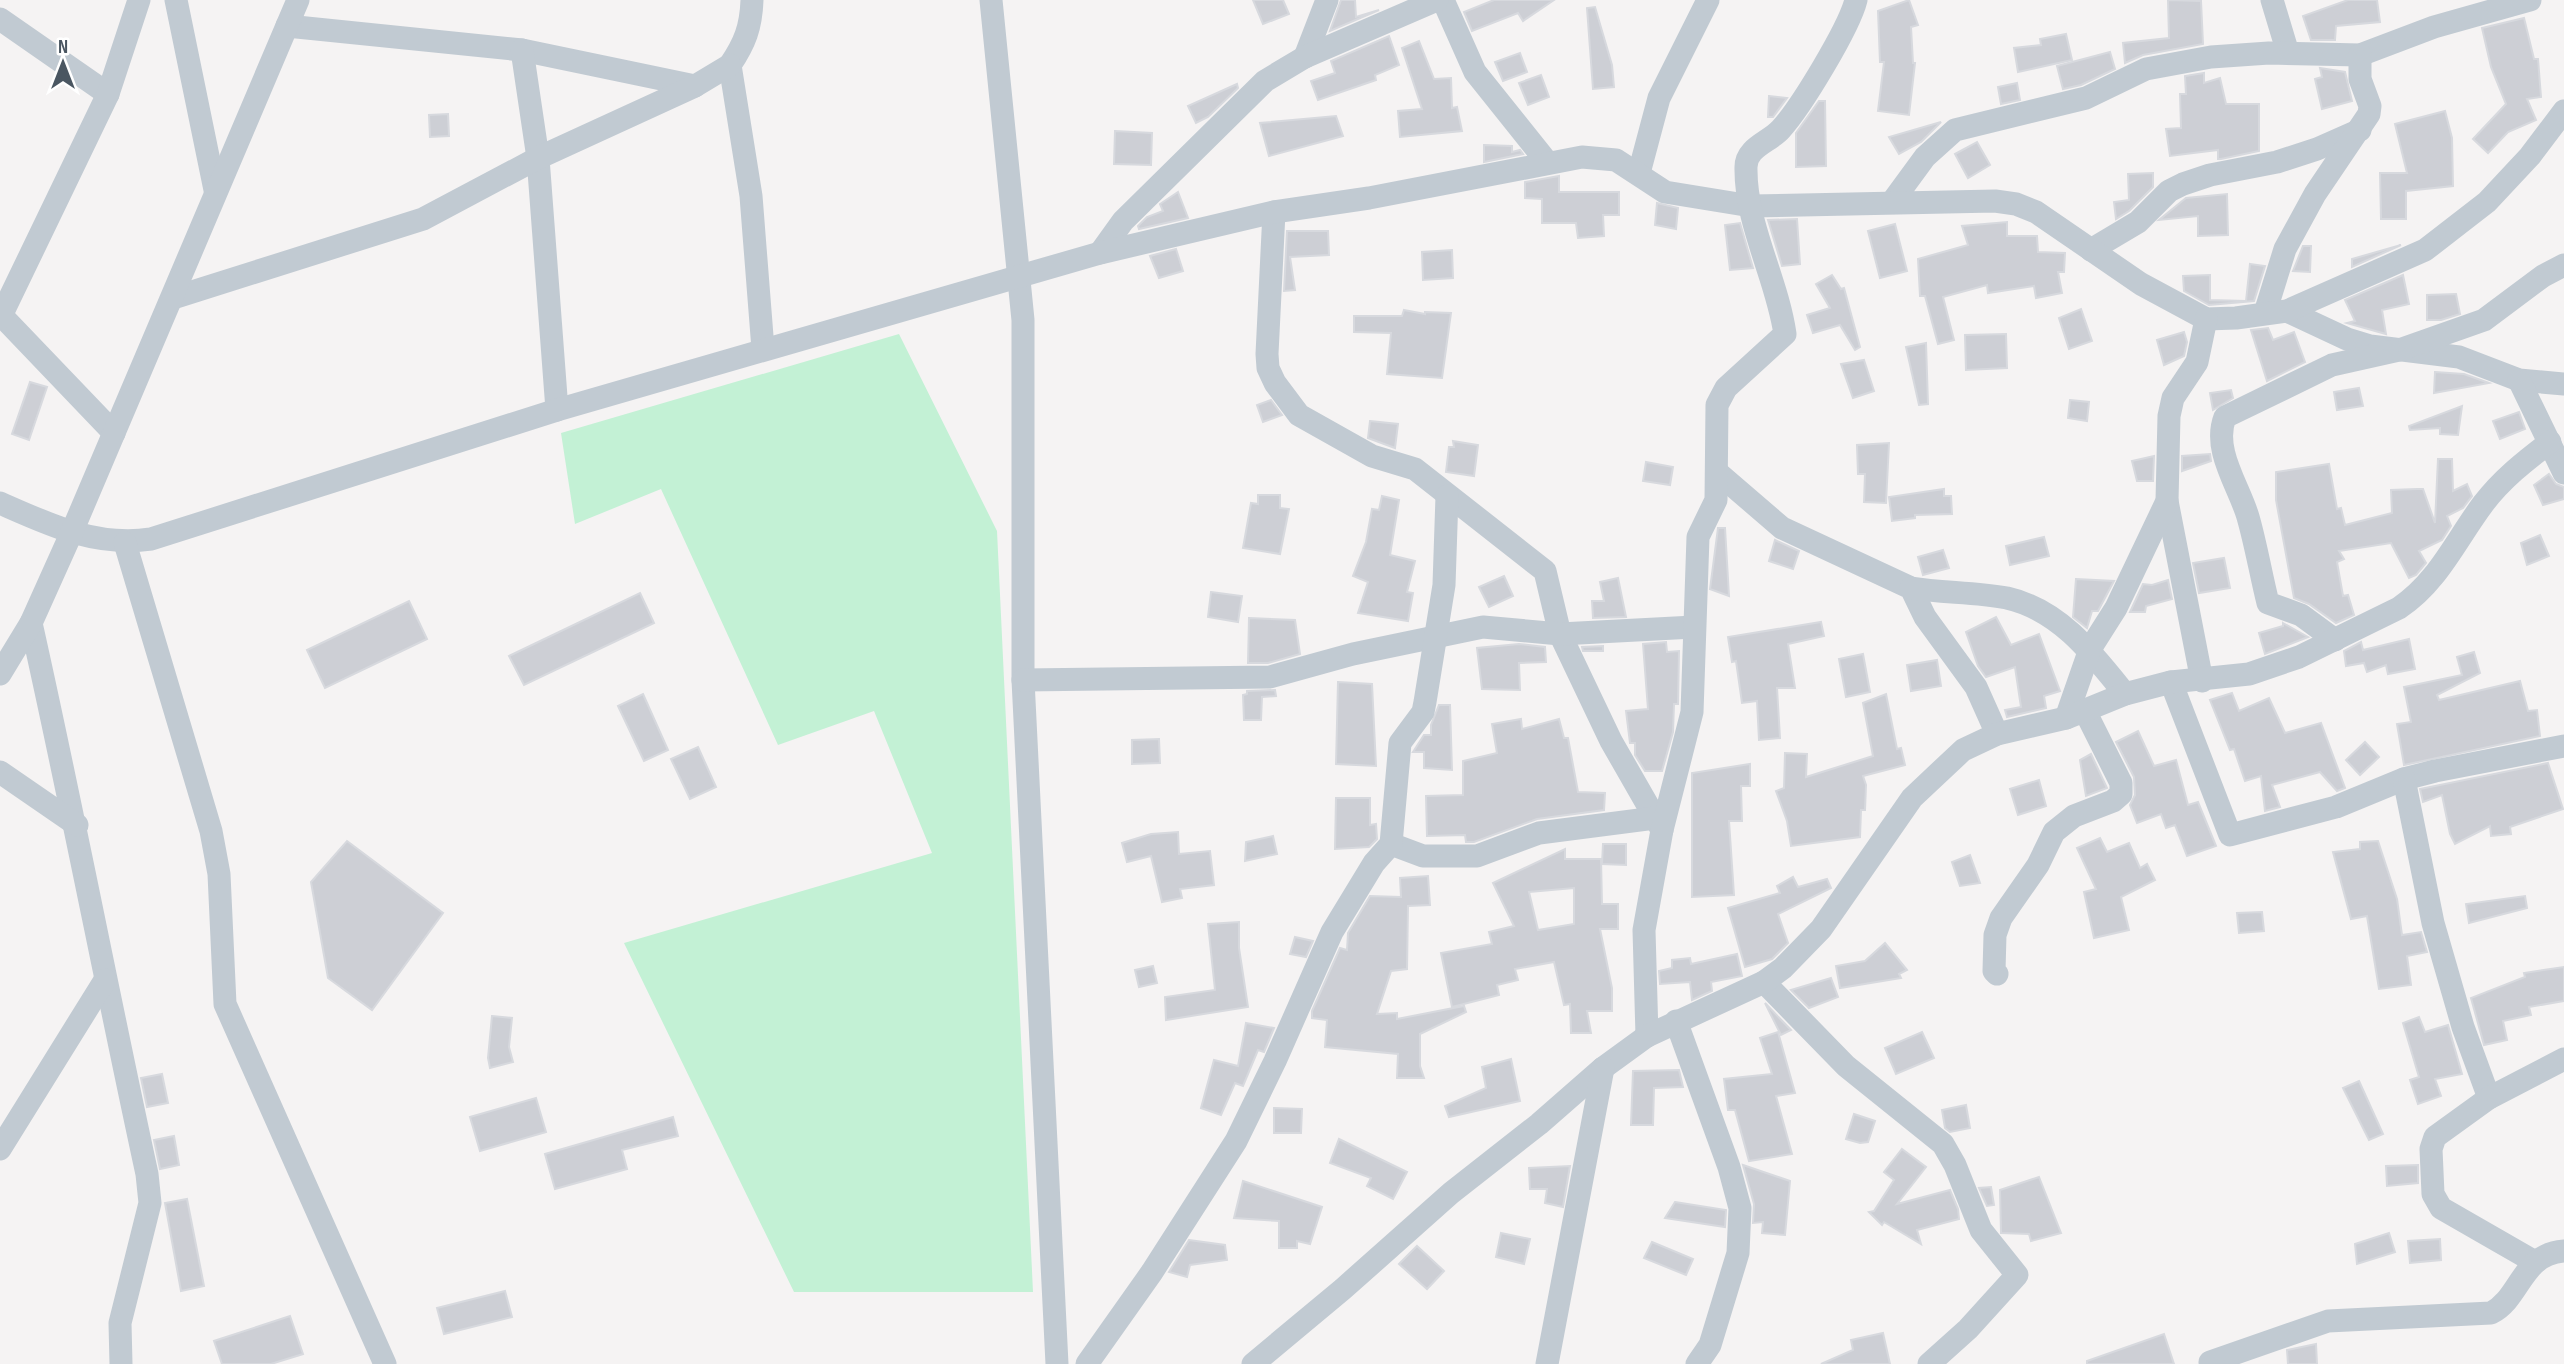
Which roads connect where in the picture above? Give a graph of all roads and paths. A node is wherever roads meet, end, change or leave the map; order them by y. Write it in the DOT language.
graph roads {
  1 [pos="139,0"];
  2 [pos="176,0"];
  3 [pos="298,0"];
  4 [pos="752,0"];
  5 [pos="991,0"];
  6 [pos="1327,0"];
  7 [pos="1437,0"];
  8 [pos="1443,0"];
  9 [pos="1708,0"];
  10 [pos="1856,0"];
  11 [pos="2272,0"];
  12 [pos="2529,0"];
  13 [pos="0,19"];
  14 [pos="287,26"];
  15 [pos="522,50"];
  16 [pos="2288,53"];
  17 [pos="2360,55"];
  18 [pos="1305,57"];
  19 [pos="730,65"];
  20 [pos="695,86"];
  21 [pos="108,93"];
  22 [pos="2564,111"];
  23 [pos="2360,130"];
  24 [pos="538,158"];
  25 [pos="1547,162"];
  26 [pos="1639,173"];
  27 [pos="215,190"];
  28 [pos="1892,202"];
  29 [pos="1751,206"];
  30 [pos="1274,212"];
  31 [pos="2091,250"];
  32 [pos="1100,253"];
  33 [pos="2564,265"];
  34 [pos="1020,278"];
  35 [pos="173,298"];
  36 [pos="2276,312"];
  37 [pos="1,315"];
  38 [pos="2206,319"];
  39 [pos="763,349"];
  40 [pos="2399,350"];
  41 [pos="2519,380"];
  42 [pos="2564,384"];
  43 [pos="557,410"];
  44 [pos="114,433"];
  45 [pos="2550,442"];
  46 [pos="1718,473"];
  47 [pos="2564,473"];
  48 [pos="1447,496"];
  49 [pos="2167,501"];
  50 [pos="0,503"];
  51 [pos="71,534"];
  52 [pos="125,543"];
  53 [pos="1911,589"];
  54 [pos="31,622"];
  55 [pos="1694,627"];
  56 [pos="1560,634"];
  57 [pos="1434,638"];
  58 [pos="2335,640"];
  59 [pos="2090,649"];
  60 [pos="0,674"];
  61 [pos="1023,680"];
  62 [pos="2202,681"];
  63 [pos="2171,682"];
  64 [pos="2125,694"];
  65 [pos="2076,714"];
  66 [pos="1997,734"];
  67 [pos="2564,746"];
  68 [pos="0,772"];
  69 [pos="2404,779"];
  70 [pos="1659,824"];
  71 [pos="77,825"];
  72 [pos="1391,845"];
  73 [pos="1997,974"];
  74 [pos="105,980"];
  75 [pos="1764,982"];
  76 [pos="1676,1021"];
  77 [pos="1647,1037"];
  78 [pos="2564,1059"];
  79 [pos="1604,1068"];
  80 [pos="2490,1098"];
  81 [pos="0,1149"];
  82 [pos="2564,1251"];
  83 [pos="2535,1262"];
  84 [pos="2208,1363"];
  85 [pos="121,1364"];
  86 [pos="385,1364"];
  87 [pos="1057,1364"];
  88 [pos="1087,1364"];
  89 [pos="1253,1364"];
  90 [pos="1547,1364"];
  91 [pos="1697,1364"];
  92 [pos="1929,1364"];
  1 -- 21 [label="street"];
  2 -- 27 [label="street"];
  3 -- 14 [label="street"];
  4 -- 19 [label="street"];
  5 -- 34 [label="street"];
  6 -- 18 [label="street"];
  7 -- 18 [label="street"];
  8 -- 25 [label="street"];
  9 -- 26 [label="street"];
  10 -- 29 [label="street"];
  11 -- 16 [label="street"];
  12 -- 17 [label="street"];
  13 -- 21 [label="street"];
  14 -- 15 [label="street"];
  14 -- 27 [label="street"];
  15 -- 20 [label="street"];
  15 -- 24 [label="street"];
  16 -- 17 [label="street"];
  16 -- 28 [label="street"];
  17 -- 23 [label="street"];
  18 -- 32 [label="street"];
  19 -- 20 [label="street"];
  19 -- 39 [label="street"];
  20 -- 24 [label="street"];
  21 -- 37 [label="street"];
  22 -- 36 [label="street"];
  23 -- 31 [label="street"];
  23 -- 36 [label="street"];
  24 -- 35 [label="street"];
  24 -- 43 [label="street"];
  25 -- 26 [label="street"];
  25 -- 30 [label="street"];
  26 -- 29 [label="street"];
  27 -- 35 [label="street"];
  28 -- 29 [label="street"];
  28 -- 31 [label="street"];
  29 -- 46 [label="street"];
  30 -- 32 [label="street"];
  30 -- 48 [label="street"];
  31 -- 38 [label="street"];
  32 -- 34 [label="street"];
  33 -- 40 [label="street"];
  34 -- 39 [label="street"];
  34 -- 61 [label="street"];
  35 -- 44 [label="street"];
  36 -- 38 [label="street"];
  36 -- 40 [label="street"];
  37 -- 44 [label="street"];
  38 -- 49 [label="street"];
  39 -- 43 [label="street"];
  40 -- 41 [label="street"];
  40 -- 58 [label="street"];
  41 -- 42 [label="street"];
  41 -- 45 [label="street"];
  43 -- 52 [label="street"];
  44 -- 51 [label="street"];
  45 -- 47 [label="street"];
  45 -- 58 [label="street"];
  46 -- 53 [label="street"];
  46 -- 55 [label="street"];
  48 -- 56 [label="street"];
  48 -- 57 [label="street"];
  49 -- 59 [label="street"];
  49 -- 62 [label="street"];
  50 -- 51 [label="street"];
  51 -- 52 [label="street"];
  51 -- 54 [label="street"];
  52 -- 86 [label="street"];
  53 -- 59 [label="street"];
  53 -- 66 [label="street"];
  54 -- 60 [label="street"];
  54 -- 71 [label="street"];
  55 -- 56 [label="street"];
  55 -- 70 [label="street"];
  56 -- 57 [label="street"];
  56 -- 70 [label="street"];
  57 -- 61 [label="street"];
  57 -- 72 [label="street"];
  58 -- 62 [label="street"];
  59 -- 64 [label="street"];
  59 -- 65 [label="street"];
  61 -- 87 [label="street"];
  62 -- 63 [label="street"];
  63 -- 64 [label="street"];
  63 -- 69 [label="street"];
  64 -- 65 [label="street"];
  65 -- 66 [label="street"];
  65 -- 73 [label="street"];
  66 -- 75 [label="street"];
  67 -- 69 [label="street"];
  68 -- 71 [label="street"];
  69 -- 80 [label="street"];
  70 -- 72 [label="street"];
  70 -- 77 [label="street"];
  71 -- 74 [label="street"];
  72 -- 88 [label="street"];
  74 -- 81 [label="street"];
  74 -- 85 [label="street"];
  75 -- 76 [label="street"];
  75 -- 92 [label="street"];
  76 -- 77 [label="street"];
  76 -- 91 [label="street"];
  77 -- 79 [label="street"];
  78 -- 80 [label="street"];
  79 -- 89 [label="street"];
  79 -- 90 [label="street"];
  80 -- 83 [label="street"];
  82 -- 83 [label="street"];
  83 -- 84 [label="street"];
}
